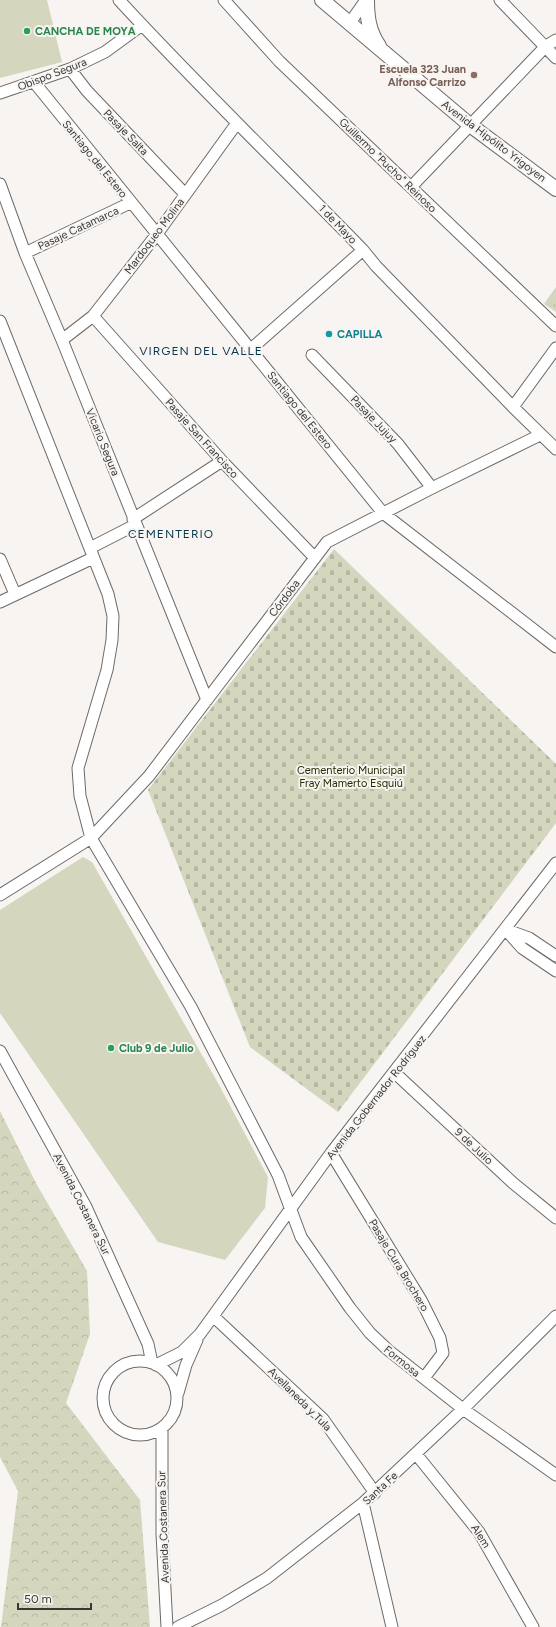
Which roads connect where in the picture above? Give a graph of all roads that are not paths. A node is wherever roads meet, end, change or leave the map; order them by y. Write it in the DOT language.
graph roads {
  1 [pos="119,0"];
  2 [pos="224,0"];
  3 [pos="322,0"];
  4 [pos="366,0"];
  5 [pos="500,0"];
  6 [pos="349,24"];
  7 [pos="142,25"];
  8 [pos="556,40"];
  9 [pos="546,46"];
  10 [pos="384,53"];
  11 [pos="556,58"];
  12 [pos="70,69"];
  13 [pos="34,82"];
  14 [pos="0,93"];
  15 [pos="237,123"];
  16 [pos="470,125"];
  17 [pos="0,184"];
  18 [pos="411,187"];
  19 [pos="556,188"];
  20 [pos="185,194"];
  21 [pos="130,203"];
  22 [pos="157,234"];
  23 [pos="363,250"];
  24 [pos="25,253"];
  25 [pos="92,316"];
  26 [pos="0,321"];
  27 [pos="556,326"];
  28 [pos="62,340"];
  29 [pos="556,348"];
  30 [pos="251,349"];
  31 [pos="312,355"];
  32 [pos="513,407"];
  33 [pos="540,435"];
  34 [pos="556,449"];
  35 [pos="222,461"];
  36 [pos="432,488"];
  37 [pos="383,512"];
  38 [pos="134,522"];
  39 [pos="91,553"];
  40 [pos="315,558"];
  41 [pos="0,559"];
  42 [pos="15,594"];
  43 [pos="0,602"];
  44 [pos="556,647"];
  45 [pos="207,700"];
  46 [pos="91,838"];
  47 [pos="556,863"];
  48 [pos="0,895"];
  49 [pos="505,930"];
  50 [pos="556,956"];
  51 [pos="556,971"];
  52 [pos="0,1051"];
  53 [pos="395,1072"];
  54 [pos="331,1153"];
  55 [pos="290,1208"];
  56 [pos="556,1218"];
  57 [pos="213,1316"];
  58 [pos="556,1316"];
  59 [pos="200,1334"];
  60 [pos="154,1364"];
  61 [pos="424,1378"];
  62 [pos="177,1396"];
  63 [pos="464,1409"];
  64 [pos="162,1428"];
  65 [pos="416,1454"];
  66 [pos="556,1475"];
  67 [pos="375,1493"];
  68 [pos="363,1503"];
  69 [pos="167,1627"];
  70 [pos="178,1627"];
  71 [pos="392,1627"];
  72 [pos="533,1627"];
  1 -- 7 [label="street, 1 de Mayo"];
  2 -- 18 [label="street, Guillermo \"Pucho\" Reinoso"];
  3 -- 6 [label="main road, Avenida Hipólito Yrigoyen"];
  4 -- 6 [label="street"];
  4 -- 10 [label="main road"];
  5 -- 9 [label="street"];
  6 -- 10 [label="main road, Avenida Hipólito Yrigoyen"];
  7 -- 12 [label="street, Obispo Segura"];
  7 -- 15 [label="street, 1 de Mayo"];
  8 -- 9 [label="street"];
  9 -- 11 [label="street"];
  9 -- 16 [label="street"];
  10 -- 16 [label="main road, Avenida Hipólito Yrigoyen"];
  12 -- 13 [label="street, Obispo Segura"];
  12 -- 20 [label="street, Pasaje Salta"];
  13 -- 14 [label="street, Obispo Segura"];
  13 -- 21 [label="street, Santiago del Estero"];
  15 -- 20 [label="street, Mardoqueo Molina"];
  15 -- 23 [label="street, 1 de Mayo"];
  16 -- 18 [label="street"];
  16 -- 19 [label="main road, Avenida Hipólito Yrigoyen"];
  17 -- 24 [label="street, Vicario Segura"];
  18 -- 27 [label="street, Guillermo \"Pucho\" Reinoso"];
  20 -- 22 [label="street, Mardoqueo Molina"];
  21 -- 22 [label="street, Santiago del Estero"];
  21 -- 24 [label="street, Pasaje Catamarca"];
  22 -- 25 [label="street, Mardoqueo Molina"];
  22 -- 30 [label="street, Santiago del Estero"];
  23 -- 30 [label="street"];
  23 -- 32 [label="street, 1 de Mayo"];
  24 -- 28 [label="street, Vicario Segura"];
  25 -- 28 [label="street, Mardoqueo Molina"];
  25 -- 35 [label="street, Pasaje San Francisco"];
  26 -- 39 [label="street, Formosa"];
  28 -- 38 [label="street, Vicario Segura"];
  29 -- 32 [label="street"];
  30 -- 37 [label="street, Santiago del Estero"];
  31 -- 36 [label="street, Pasaje Jujuy"];
  32 -- 33 [label="street, 1 de Mayo"];
  33 -- 34 [label="street, 1 de Mayo"];
  33 -- 36 [label="street, Córdoba"];
  35 -- 38 [label="street"];
  35 -- 40 [label="street, Pasaje San Francisco"];
  36 -- 37 [label="street, Córdoba"];
  37 -- 40 [label="street, Córdoba"];
  37 -- 44 [label="street, Santiago del Estero"];
  38 -- 39 [label="street"];
  38 -- 45 [label="street, Vicario Segura"];
  39 -- 42 [label="street"];
  39 -- 46 [label="street, Formosa"];
  40 -- 45 [label="street, Córdoba"];
  41 -- 42 [label="street"];
  42 -- 43 [label="street"];
  45 -- 46 [label="street, Córdoba"];
  46 -- 48 [label="street, Córdoba"];
  46 -- 55 [label="street, Formosa"];
  47 -- 49 [label="street, Avenida Gobernador Rodríguez"];
  49 -- 50 [label="street"];
  49 -- 51 [label="street"];
  49 -- 53 [label="street, Avenida Gobernador Rodríguez"];
  52 -- 60 [label="street, Avenida Costanera Sur"];
  53 -- 54 [label="street, Avenida Gobernador Rodríguez"];
  53 -- 56 [label="street, 9 de Julio"];
  54 -- 55 [label="street, Avenida Gobernador Rodríguez"];
  54 -- 61 [label="street, Pasaje Cura Brochero"];
  55 -- 57 [label="street, Avenida Gobernador Rodríguez"];
  55 -- 61 [label="street, Formosa"];
  57 -- 59 [label="street, Avenida Gobernador Rodríguez"];
  57 -- 67 [label="street, Avellaneda y Tula"];
  58 -- 63 [label="street, Santa Fe"];
  59 -- 60 [label="street, Avenida Gobernador Rodríguez"];
  59 -- 62 [label="street, Avenida Gobernador Rodríguez"];
  60 -- 62 [label="street"];
  60 -- 64 [label="street"];
  61 -- 63 [label="street, Formosa"];
  62 -- 64 [label="street"];
  63 -- 65 [label="street, Santa Fe"];
  63 -- 66 [label="street, Formosa"];
  64 -- 69 [label="street, Avenida Costanera Sur"];
  65 -- 67 [label="street, Santa Fe"];
  65 -- 72 [label="street, Alem"];
  67 -- 68 [label="street, Santa Fe"];
  68 -- 70 [label="street, Santa Fe"];
  68 -- 71 [label="street"];
}
